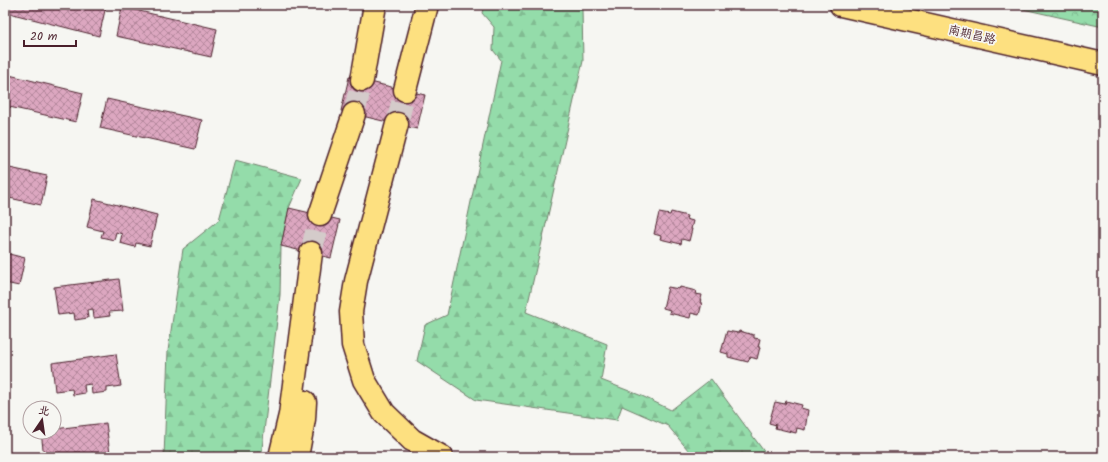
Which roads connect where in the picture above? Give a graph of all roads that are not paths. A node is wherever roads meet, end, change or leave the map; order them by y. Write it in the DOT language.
graph roads {
  1 [pos="375,5"];
  2 [pos="427,5"];
  3 [pos="841,5"];
  4 [pos="1103,64"];
  5 [pos="362,80"];
  6 [pos="405,90"];
  7 [pos="354,114"];
  8 [pos="397,124"];
  9 [pos="320,215"];
  10 [pos="280,457"];
  11 [pos="297,457"];
  12 [pos="442,457"];
  1 -- 5 [label="main road"];
  2 -- 6 [label="main road"];
  3 -- 4 [label="main road, 南期昌路"];
  7 -- 9 [label="main road"];
  8 -- 12 [label="main road"];
  10 -- 11 [label="main road"];
}
